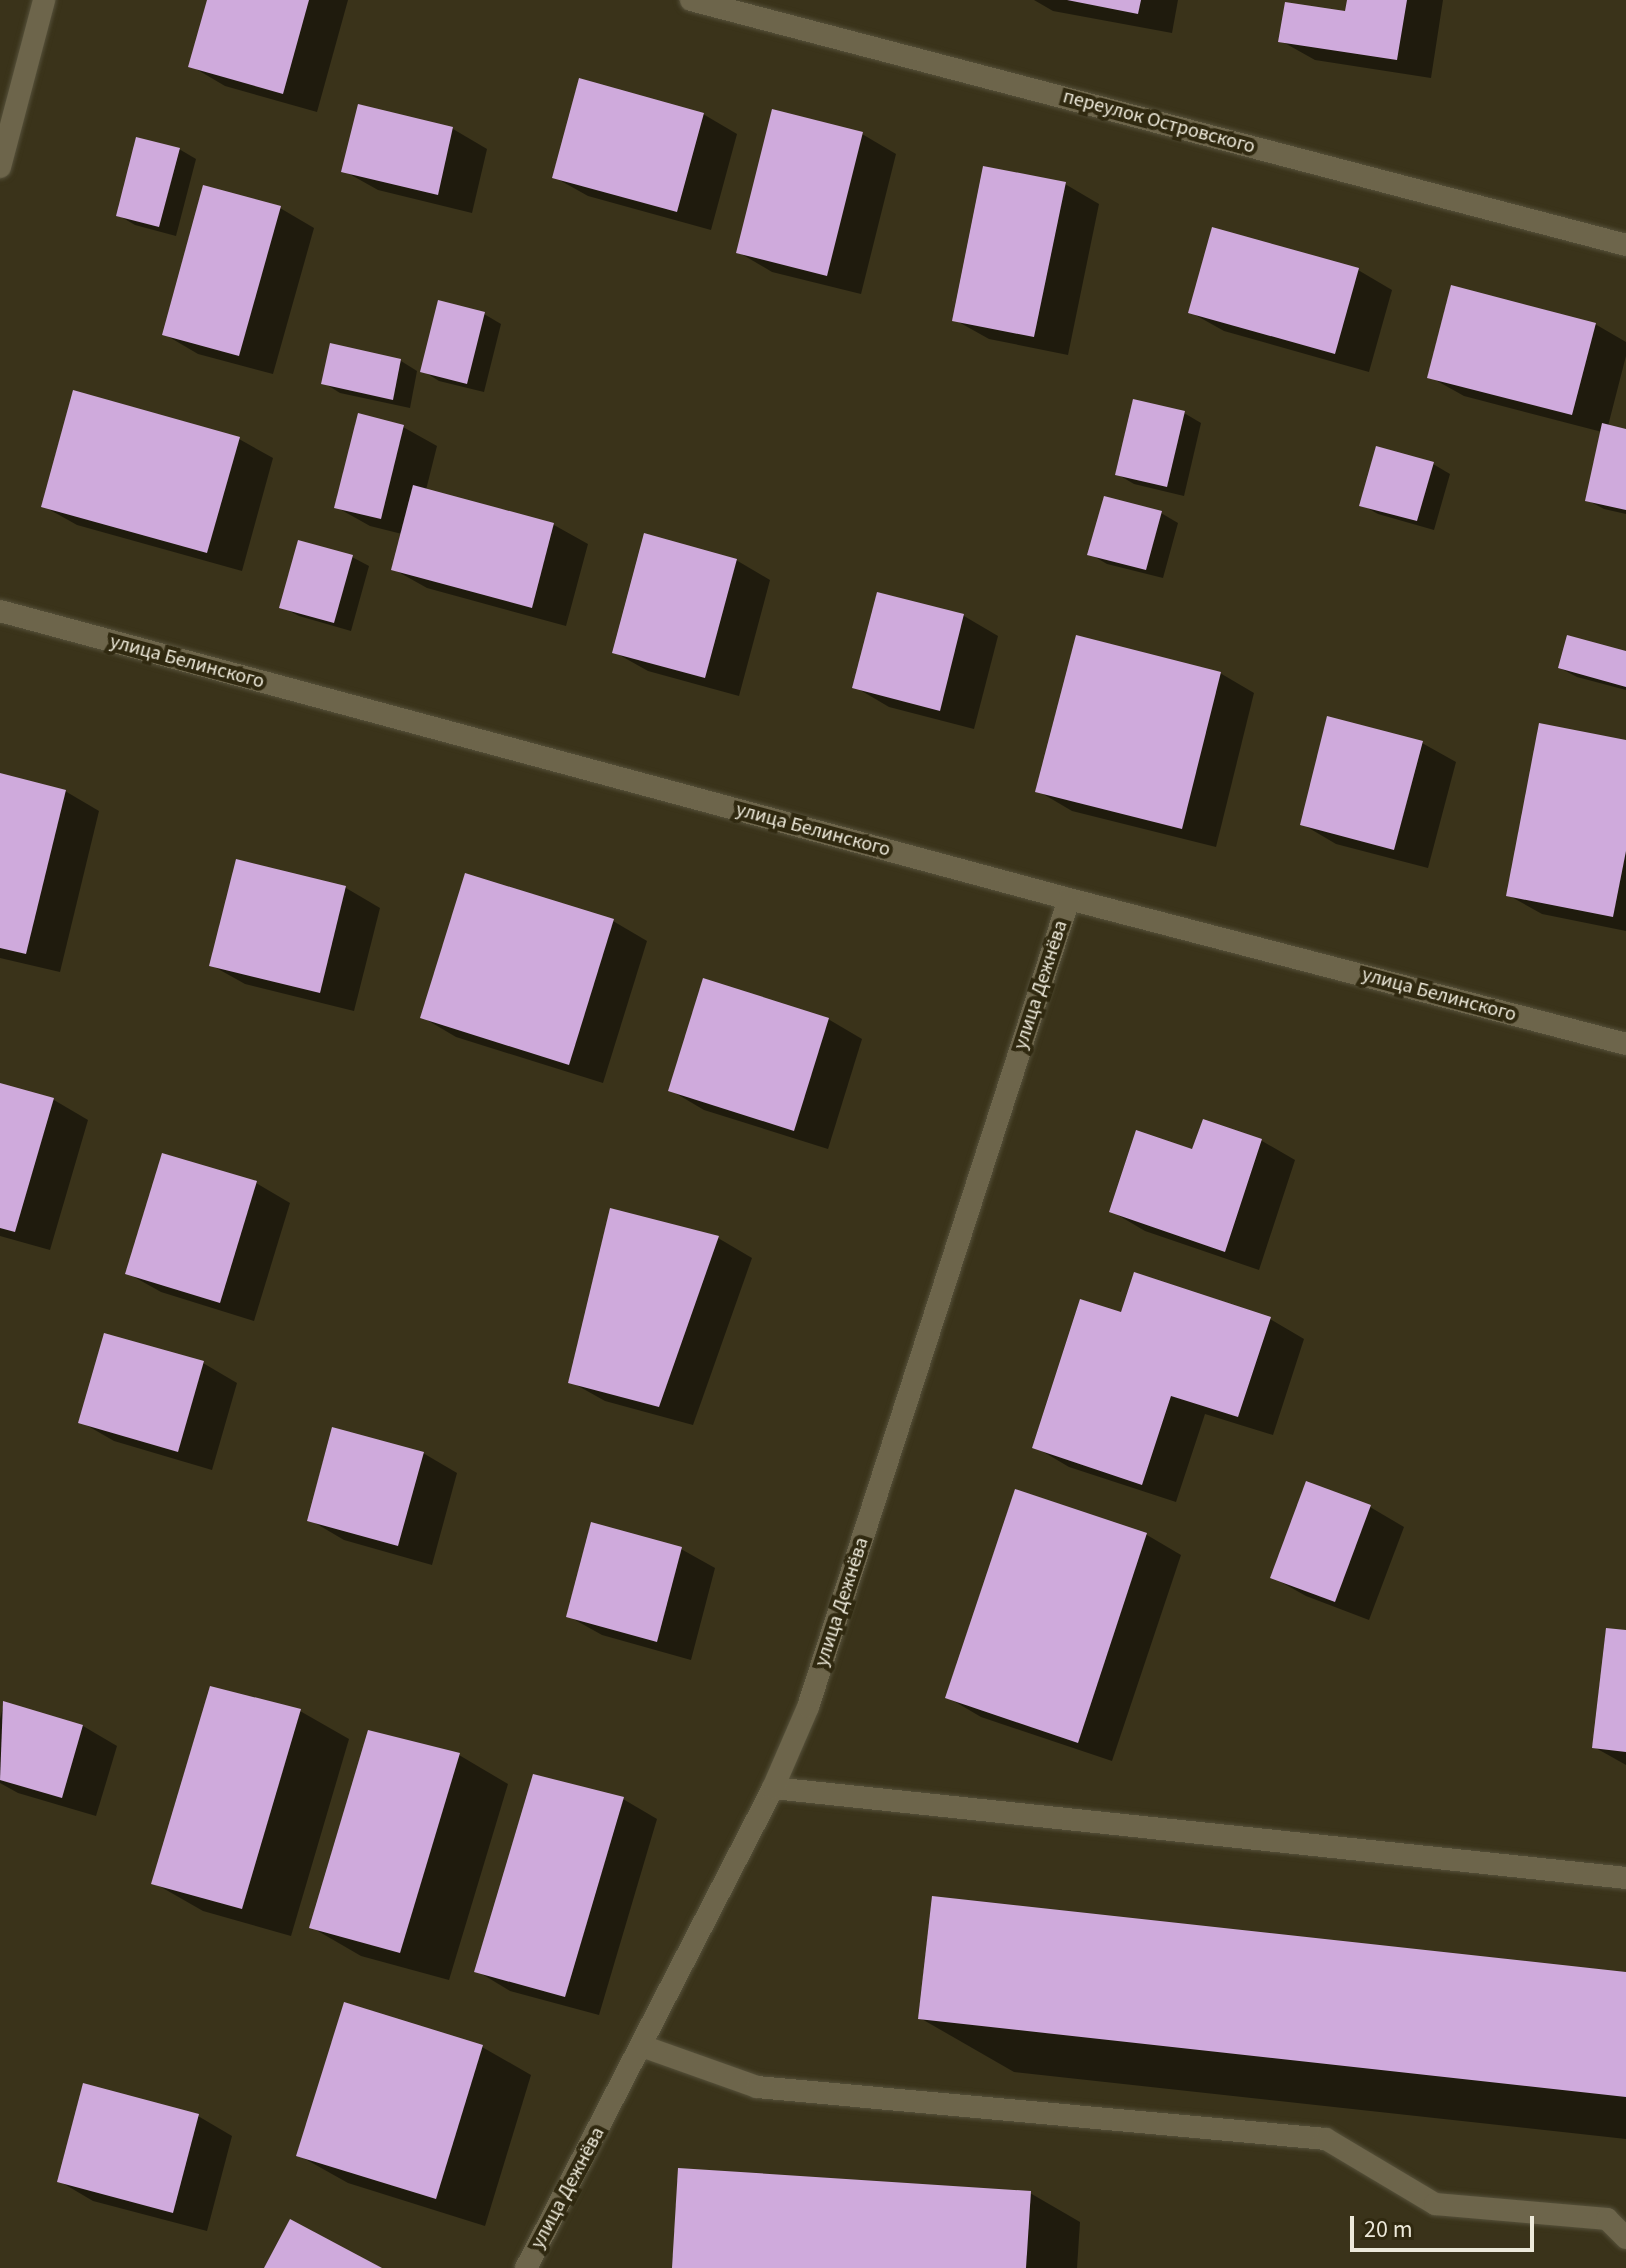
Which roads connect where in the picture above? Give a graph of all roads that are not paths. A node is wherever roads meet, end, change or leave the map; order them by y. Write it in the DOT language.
graph roads {
  1 [pos="44,0"];
  2 [pos="691,0"];
  3 [pos="0,167"];
  4 [pos="1626,245"];
  5 [pos="0,611"];
  6 [pos="1069,899"];
  7 [pos="1626,1044"];
  8 [pos="773,1788"];
  9 [pos="1626,1878"];
  10 [pos="642,2046"];
  11 [pos="1626,2238"];
  12 [pos="526,2268"];
  1 -- 3 [label="street"];
  2 -- 4 [label="street, переулок Островского"];
  5 -- 6 [label="street, улица Белинского"];
  6 -- 7 [label="street, улица Белинского"];
  6 -- 8 [label="street, улица Дежнёва"];
  8 -- 9 [label="street"];
  8 -- 10 [label="street, улица Дежнёва"];
  10 -- 11 [label="street"];
  10 -- 12 [label="street, улица Дежнёва"];
}
